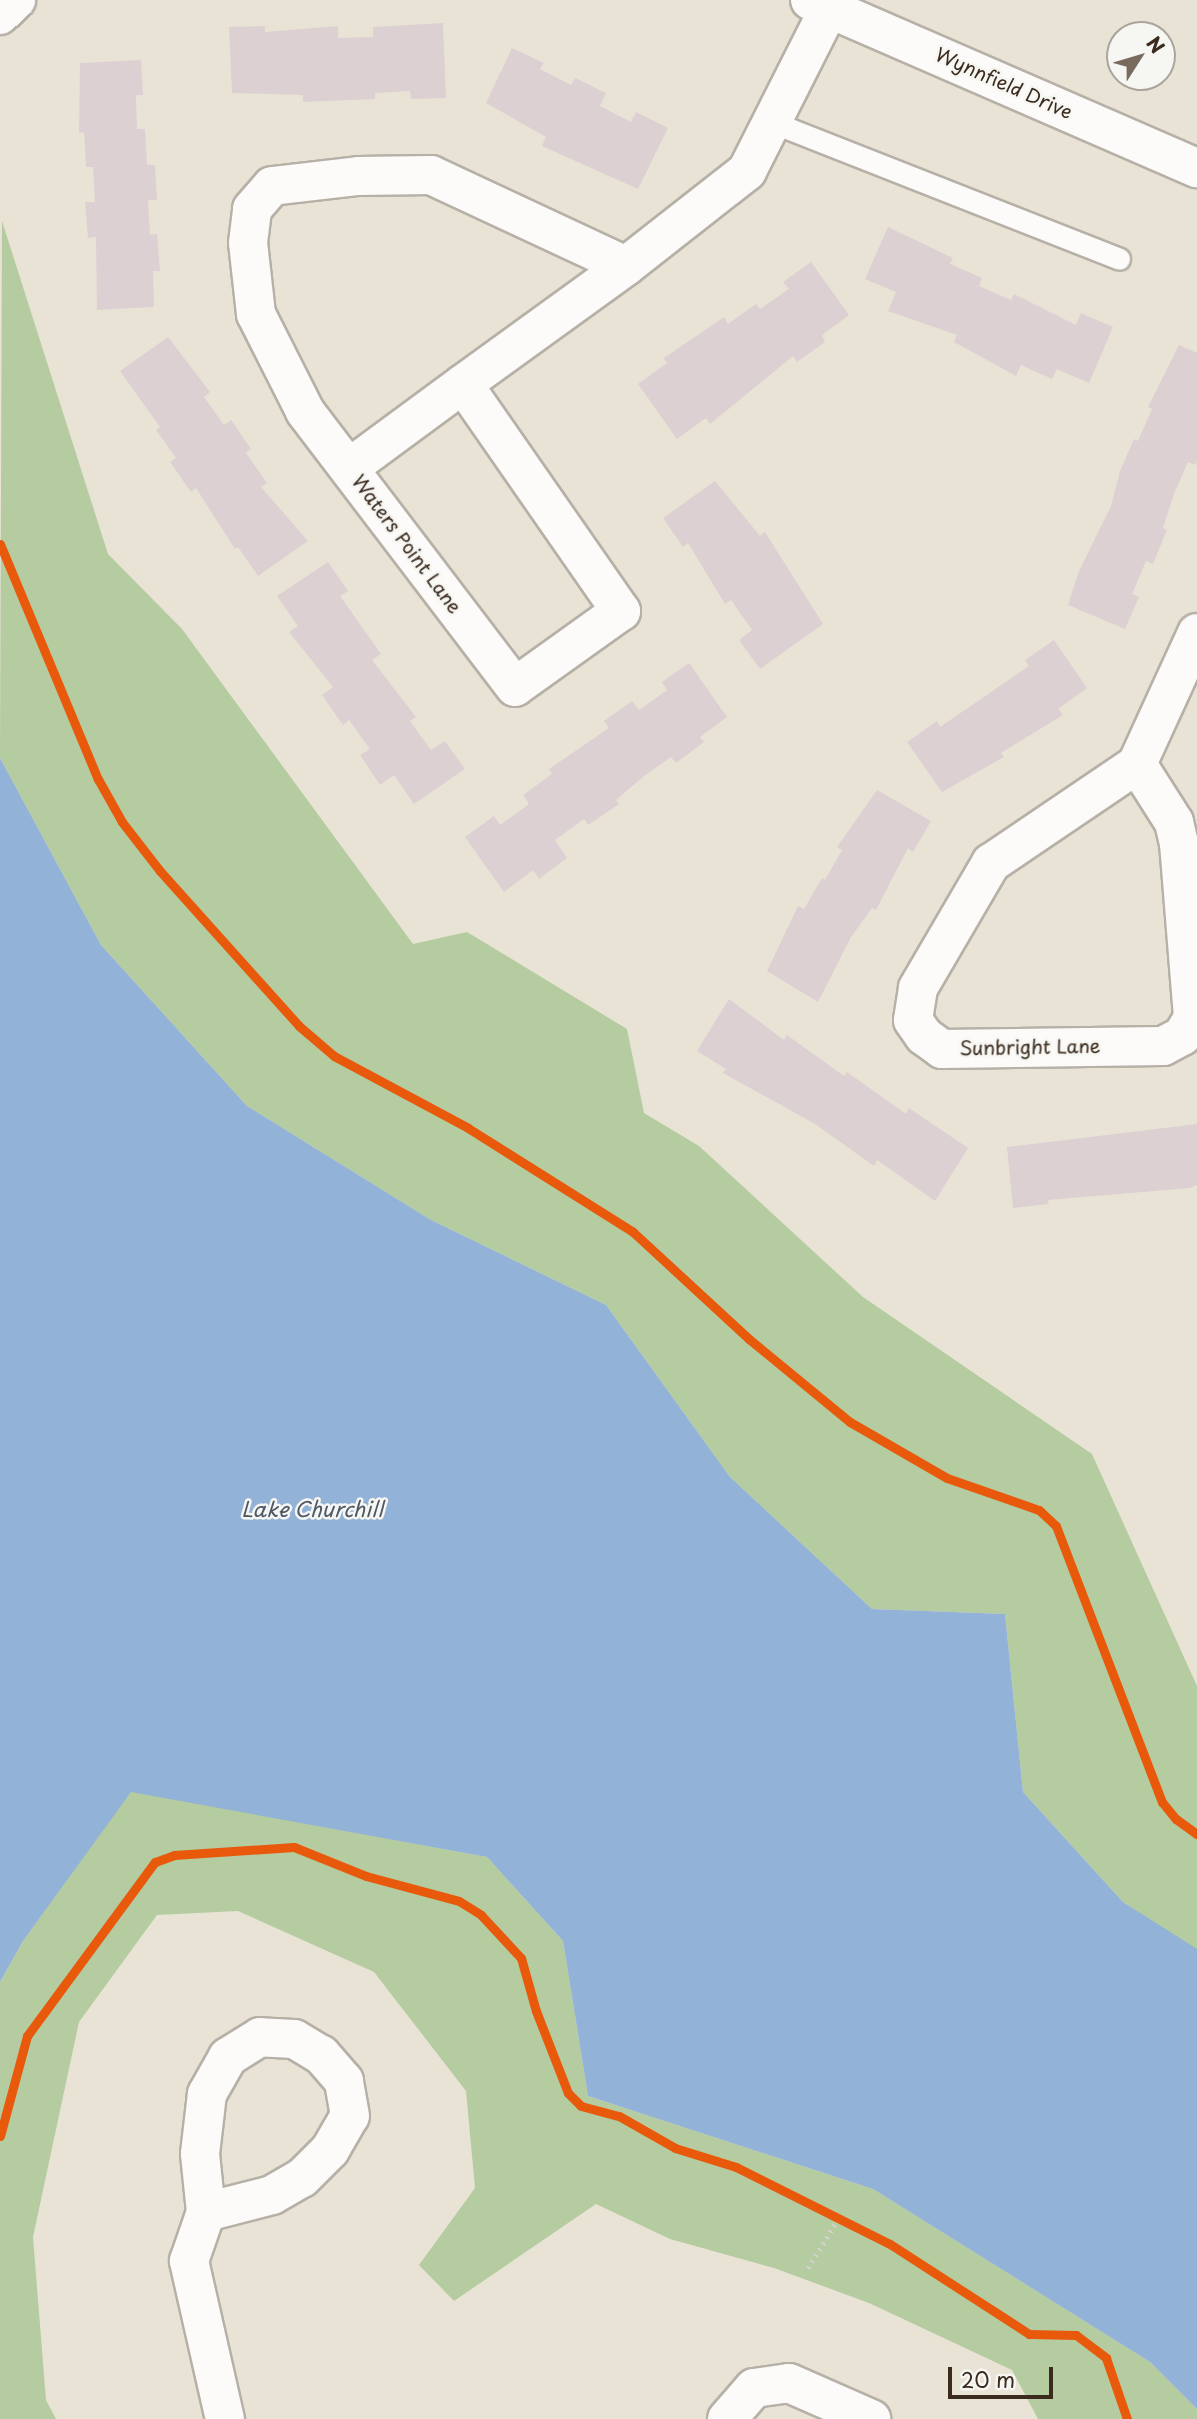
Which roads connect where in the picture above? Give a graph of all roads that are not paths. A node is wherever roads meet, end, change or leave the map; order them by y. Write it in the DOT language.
graph roads {
  1 [pos="16,0"];
  2 [pos="820,4"];
  3 [pos="0,15"];
  4 [pos="772,122"];
  5 [pos="1197,168"];
  6 [pos="1119,259"];
  7 [pos="626,266"];
  8 [pos="463,384"];
  9 [pos="349,468"];
  10 [pos="1197,633"];
  11 [pos="1137,764"];
  12 [pos="206,2212"];
  13 [pos="225,2419"];
  14 [pos="727,2419"];
  15 [pos="871,2419"];
  1 -- 3 [label="street"];
  2 -- 4 [label="street"];
  2 -- 5 [label="street, Wynnfield Drive"];
  4 -- 6 [label="lane"];
  4 -- 7 [label="street"];
  7 -- 8 [label="street"];
  7 -- 9 [label="street, Waters Point Lane"];
  8 -- 9 [label="street"];
  8 -- 9 [label="street, Waters Point Lane"];
  10 -- 11 [label="street"];
  11 -- 11 [label="street, Sunbright Lane"];
  12 -- 12 [label="street"];
  12 -- 13 [label="street"];
  14 -- 15 [label="street"];
}
